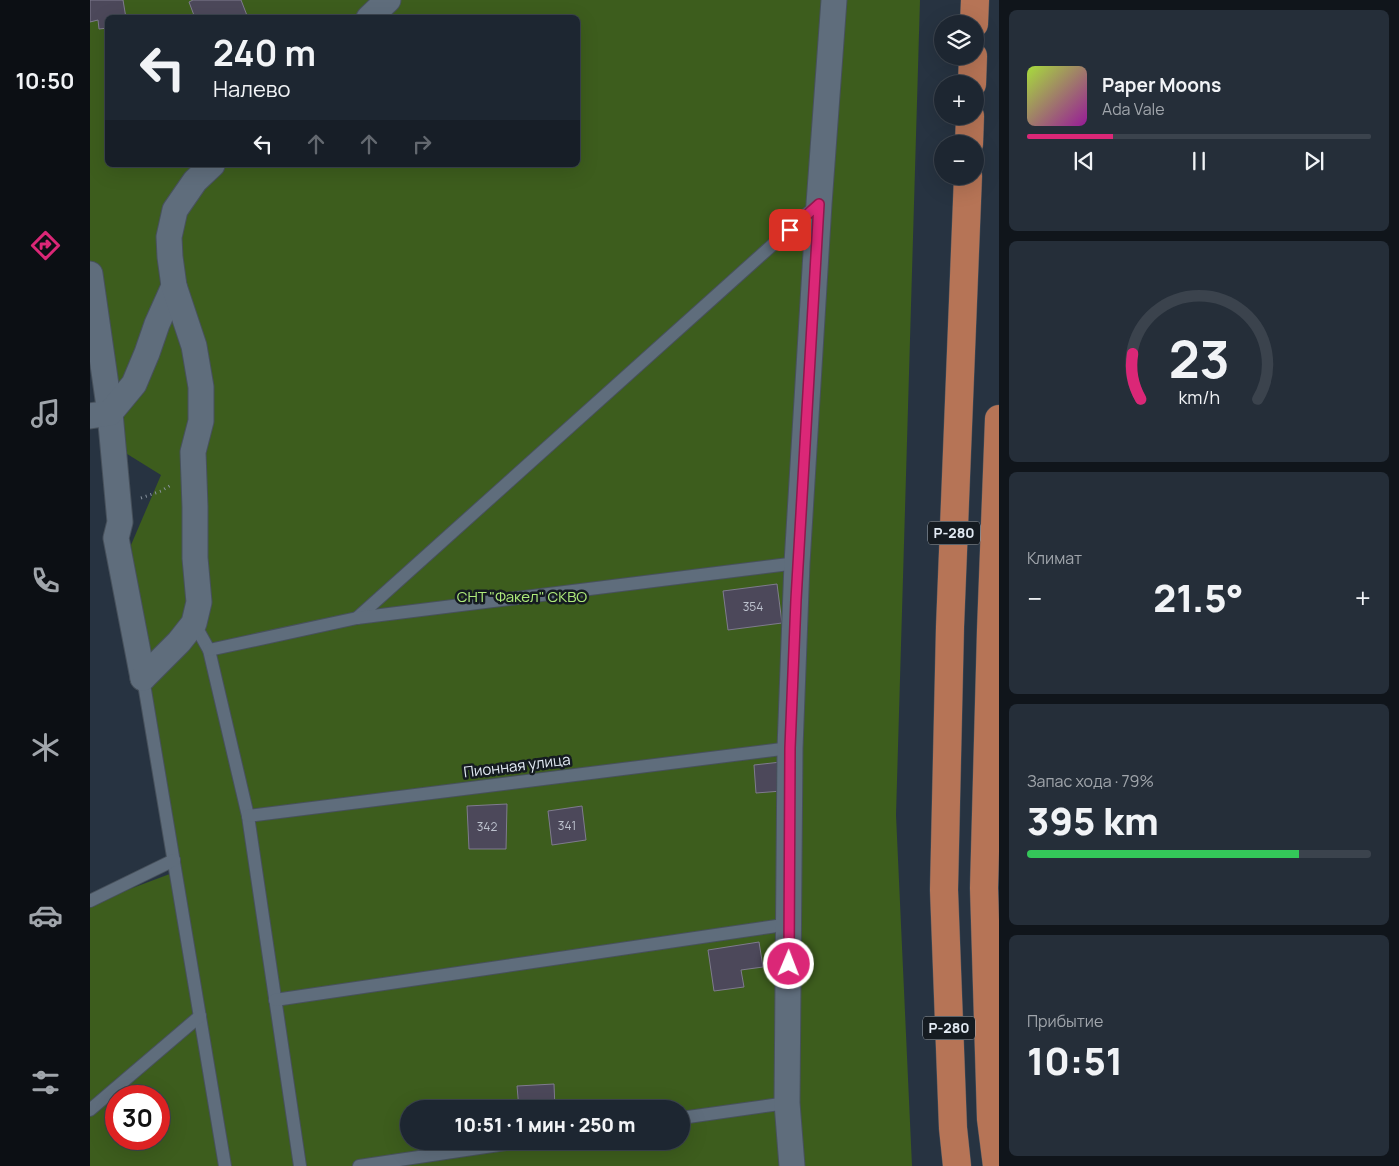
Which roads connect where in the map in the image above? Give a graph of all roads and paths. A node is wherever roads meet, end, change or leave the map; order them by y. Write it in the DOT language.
graph roads {
  1 [pos="388,0"];
  2 [pos="834,0"];
  3 [pos="975,0"];
  4 [pos="372,15"];
  5 [pos="974,15"];
  6 [pos="210,167"];
  7 [pos="968,185"];
  8 [pos="819,204"];
  9 [pos="90,274"];
  10 [pos="174,286"];
  11 [pos="100,415"];
  12 [pos="999,419"];
  13 [pos="194,470"];
  14 [pos="119,506"];
  15 [pos="798,563"];
  16 [pos="357,618"];
  17 [pos="194,623"];
  18 [pos="209,650"];
  19 [pos="143,678"];
  20 [pos="790,748"];
  21 [pos="248,816"];
  22 [pos="174,860"];
  23 [pos="90,900"];
  24 [pos="790,924"];
  25 [pos="275,1000"];
  26 [pos="200,1016"];
  27 [pos="787,1103"];
  28 [pos="90,1110"];
  29 [pos="690,1117"];
  30 [pos="466,1150"];
  31 [pos="226,1166"];
  32 [pos="300,1166"];
  33 [pos="359,1166"];
  34 [pos="792,1166"];
  35 [pos="957,1166"];
  36 [pos="997,1166"];
  1 -- 4 [label="street"];
  2 -- 8 [label="street"];
  3 -- 5 [label="highway"];
  6 -- 10 [label="street"];
  7 -- 35 [label="highway, Р-280"];
  8 -- 15 [label="street"];
  8 -- 16 [label="lane"];
  9 -- 11 [label="street"];
  10 -- 11 [label="street"];
  10 -- 13 [label="street"];
  11 -- 14 [label="street"];
  12 -- 36 [label="highway, Р-280"];
  13 -- 14 [label="path"];
  13 -- 17 [label="street"];
  14 -- 19 [label="street"];
  15 -- 16 [label="lane"];
  15 -- 20 [label="street"];
  16 -- 18 [label="lane"];
  17 -- 18 [label="lane"];
  17 -- 19 [label="street"];
  18 -- 21 [label="lane"];
  19 -- 22 [label="lane"];
  20 -- 21 [label="lane, Пионная улица"];
  20 -- 24 [label="street"];
  21 -- 25 [label="lane"];
  22 -- 23 [label="lane"];
  22 -- 26 [label="lane"];
  24 -- 25 [label="lane"];
  24 -- 27 [label="street"];
  25 -- 32 [label="lane"];
  26 -- 28 [label="lane"];
  26 -- 31 [label="lane"];
  27 -- 29 [label="lane"];
  27 -- 34 [label="street"];
  30 -- 33 [label="lane"];
}
